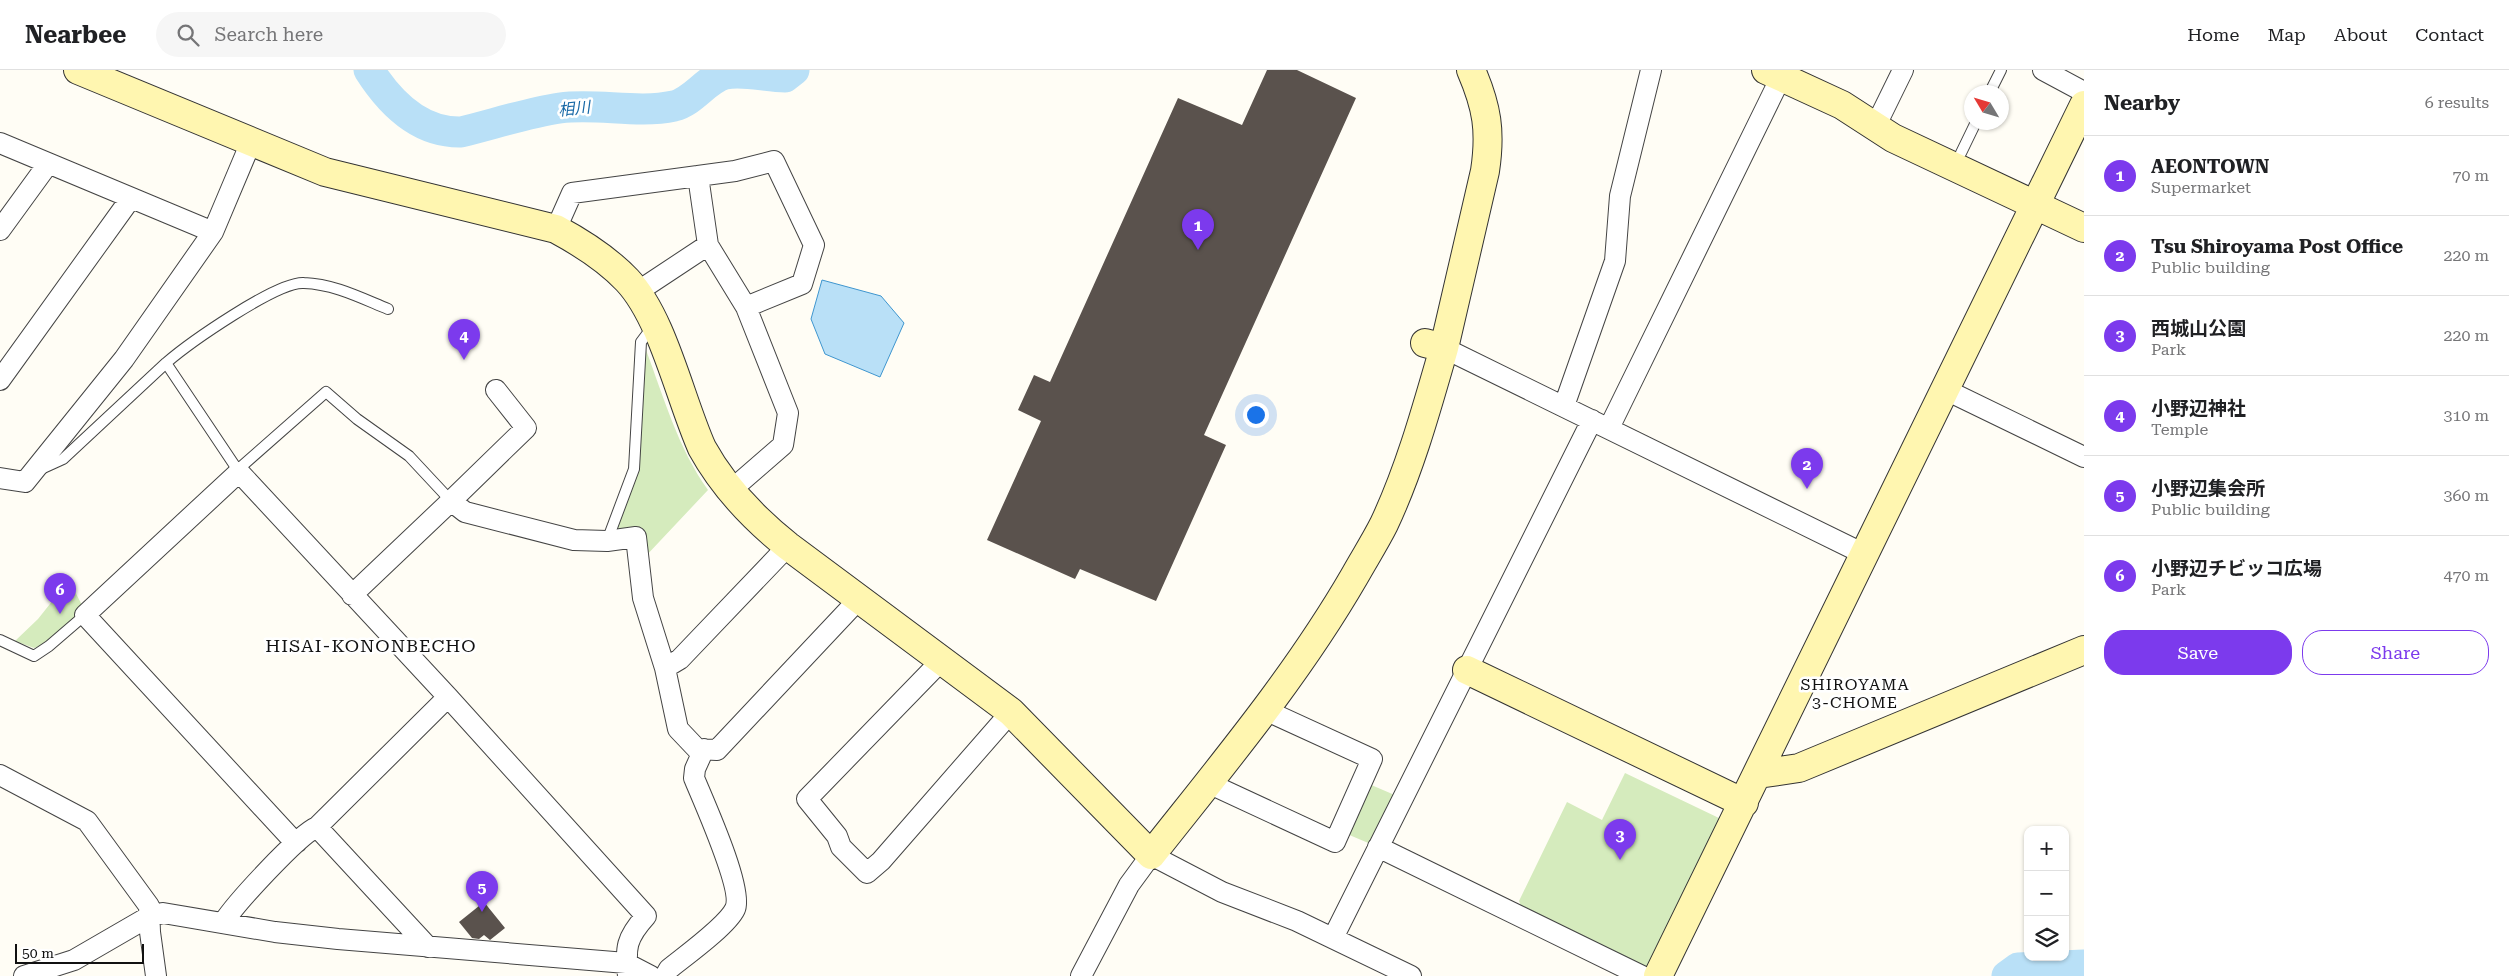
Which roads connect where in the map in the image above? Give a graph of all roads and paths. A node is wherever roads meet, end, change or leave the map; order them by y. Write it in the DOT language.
graph roads {
  1 [pos="78,70"];
  2 [pos="1471,70"];
  3 [pos="1651,70"];
  4 [pos="1903,70"];
  5 [pos="2001,70"];
  6 [pos="2043,70"];
  7 [pos="1774,74"];
  8 [pos="1994,85"];
  9 [pos="2084,92"];
  10 [pos="2084,106"];
  11 [pos="1876,126"];
  12 [pos="1972,130"];
  13 [pos="250,142"];
  14 [pos="0,143"];
  15 [pos="1961,154"];
  16 [pos="48,164"];
  17 [pos="698,176"];
  18 [pos="131,198"];
  19 [pos="2036,204"];
  20 [pos="2084,228"];
  21 [pos="556,229"];
  22 [pos="0,230"];
  23 [pos="214,232"];
  24 [pos="708,246"];
  25 [pos="637,292"];
  26 [pos="746,307"];
  27 [pos="388,309"];
  28 [pos="654,325"];
  29 [pos="1434,346"];
  30 [pos="166,363"];
  31 [pos="0,380"];
  32 [pos="496,390"];
  33 [pos="1946,390"];
  34 [pos="1564,406"];
  35 [pos="1600,424"];
  36 [pos="2084,457"];
  37 [pos="35,471"];
  38 [pos="239,472"];
  39 [pos="0,478"];
  40 [pos="730,491"];
  41 [pos="451,501"];
  42 [pos="607,541"];
  43 [pos="788,546"];
  44 [pos="1864,554"];
  45 [pos="352,595"];
  46 [pos="860,599"];
  47 [pos="85,615"];
  48 [pos="0,640"];
  49 [pos="2084,650"];
  50 [pos="942,660"];
  51 [pos="666,668"];
  52 [pos="1467,670"];
  53 [pos="448,697"];
  54 [pos="1265,710"];
  55 [pos="1011,712"];
  56 [pos="704,749"];
  57 [pos="1758,774"];
  58 [pos="0,775"];
  59 [pos="1208,783"];
  60 [pos="1744,803"];
  61 [pos="317,827"];
  62 [pos="297,842"];
  63 [pos="1378,848"];
  64 [pos="1151,855"];
  65 [pos="150,916"];
  66 [pos="223,923"];
  67 [pos="1333,938"];
  68 [pos="428,947"];
  69 [pos="627,969"];
  70 [pos="24,976"];
  71 [pos="156,976"];
  72 [pos="652,976"];
  73 [pos="665,976"];
  74 [pos="1081,976"];
  75 [pos="1411,976"];
  76 [pos="1642,976"];
  77 [pos="1658,976"];
  1 -- 13 [label="street"];
  2 -- 29 [label="street"];
  3 -- 34 [label="street"];
  4 -- 11 [label="street"];
  5 -- 8 [label="lane"];
  6 -- 9 [label="street"];
  7 -- 11 [label="street"];
  7 -- 35 [label="street"];
  10 -- 19 [label="street"];
  11 -- 19 [label="street"];
  12 -- 15 [label="lane"];
  13 -- 21 [label="street"];
  13 -- 23 [label="street"];
  14 -- 16 [label="street"];
  16 -- 18 [label="street"];
  16 -- 22 [label="street"];
  17 -- 21 [label="street"];
  17 -- 24 [label="street"];
  17 -- 26 [label="street"];
  18 -- 23 [label="street"];
  18 -- 31 [label="street"];
  19 -- 20 [label="street"];
  19 -- 33 [label="street"];
  21 -- 25 [label="street"];
  23 -- 37 [label="street"];
  24 -- 25 [label="street"];
  24 -- 26 [label="street"];
  25 -- 28 [label="street"];
  26 -- 40 [label="street"];
  27 -- 30 [label="lane"];
  28 -- 40 [label="street"];
  28 -- 42 [label="lane"];
  29 -- 34 [label="street"];
  29 -- 54 [label="street"];
  30 -- 37 [label="lane"];
  30 -- 38 [label="lane"];
  32 -- 41 [label="street"];
  33 -- 36 [label="street"];
  33 -- 44 [label="street"];
  34 -- 35 [label="street"];
  35 -- 44 [label="street"];
  35 -- 52 [label="street"];
  37 -- 39 [label="street"];
  38 -- 41 [label="lane"];
  38 -- 45 [label="street"];
  38 -- 47 [label="street"];
  40 -- 43 [label="street"];
  41 -- 42 [label="street"];
  41 -- 45 [label="street"];
  42 -- 51 [label="street"];
  43 -- 46 [label="street"];
  43 -- 51 [label="street"];
  44 -- 57 [label="street"];
  45 -- 53 [label="street"];
  46 -- 50 [label="street"];
  46 -- 56 [label="street"];
  47 -- 48 [label="lane"];
  47 -- 62 [label="street"];
  49 -- 57 [label="street"];
  50 -- 55 [label="street"];
  50 -- 55 [label="street"];
  51 -- 56 [label="street"];
  52 -- 60 [label="street"];
  52 -- 63 [label="street"];
  53 -- 61 [label="street"];
  53 -- 69 [label="street"];
  54 -- 59 [label="street"];
  54 -- 59 [label="street"];
  55 -- 64 [label="street"];
  56 -- 73 [label="street"];
  57 -- 60 [label="street"];
  58 -- 65 [label="street"];
  59 -- 64 [label="street"];
  60 -- 77 [label="street"];
  61 -- 62 [label="street"];
  61 -- 68 [label="street"];
  62 -- 66 [label="street"];
  63 -- 67 [label="street"];
  63 -- 76 [label="street"];
  64 -- 67 [label="street"];
  64 -- 74 [label="street"];
  65 -- 66 [label="street"];
  65 -- 70 [label="street"];
  65 -- 71 [label="street"];
  66 -- 68 [label="street"];
  67 -- 75 [label="street"];
  68 -- 69 [label="street"];
  69 -- 72 [label="street"];
}
